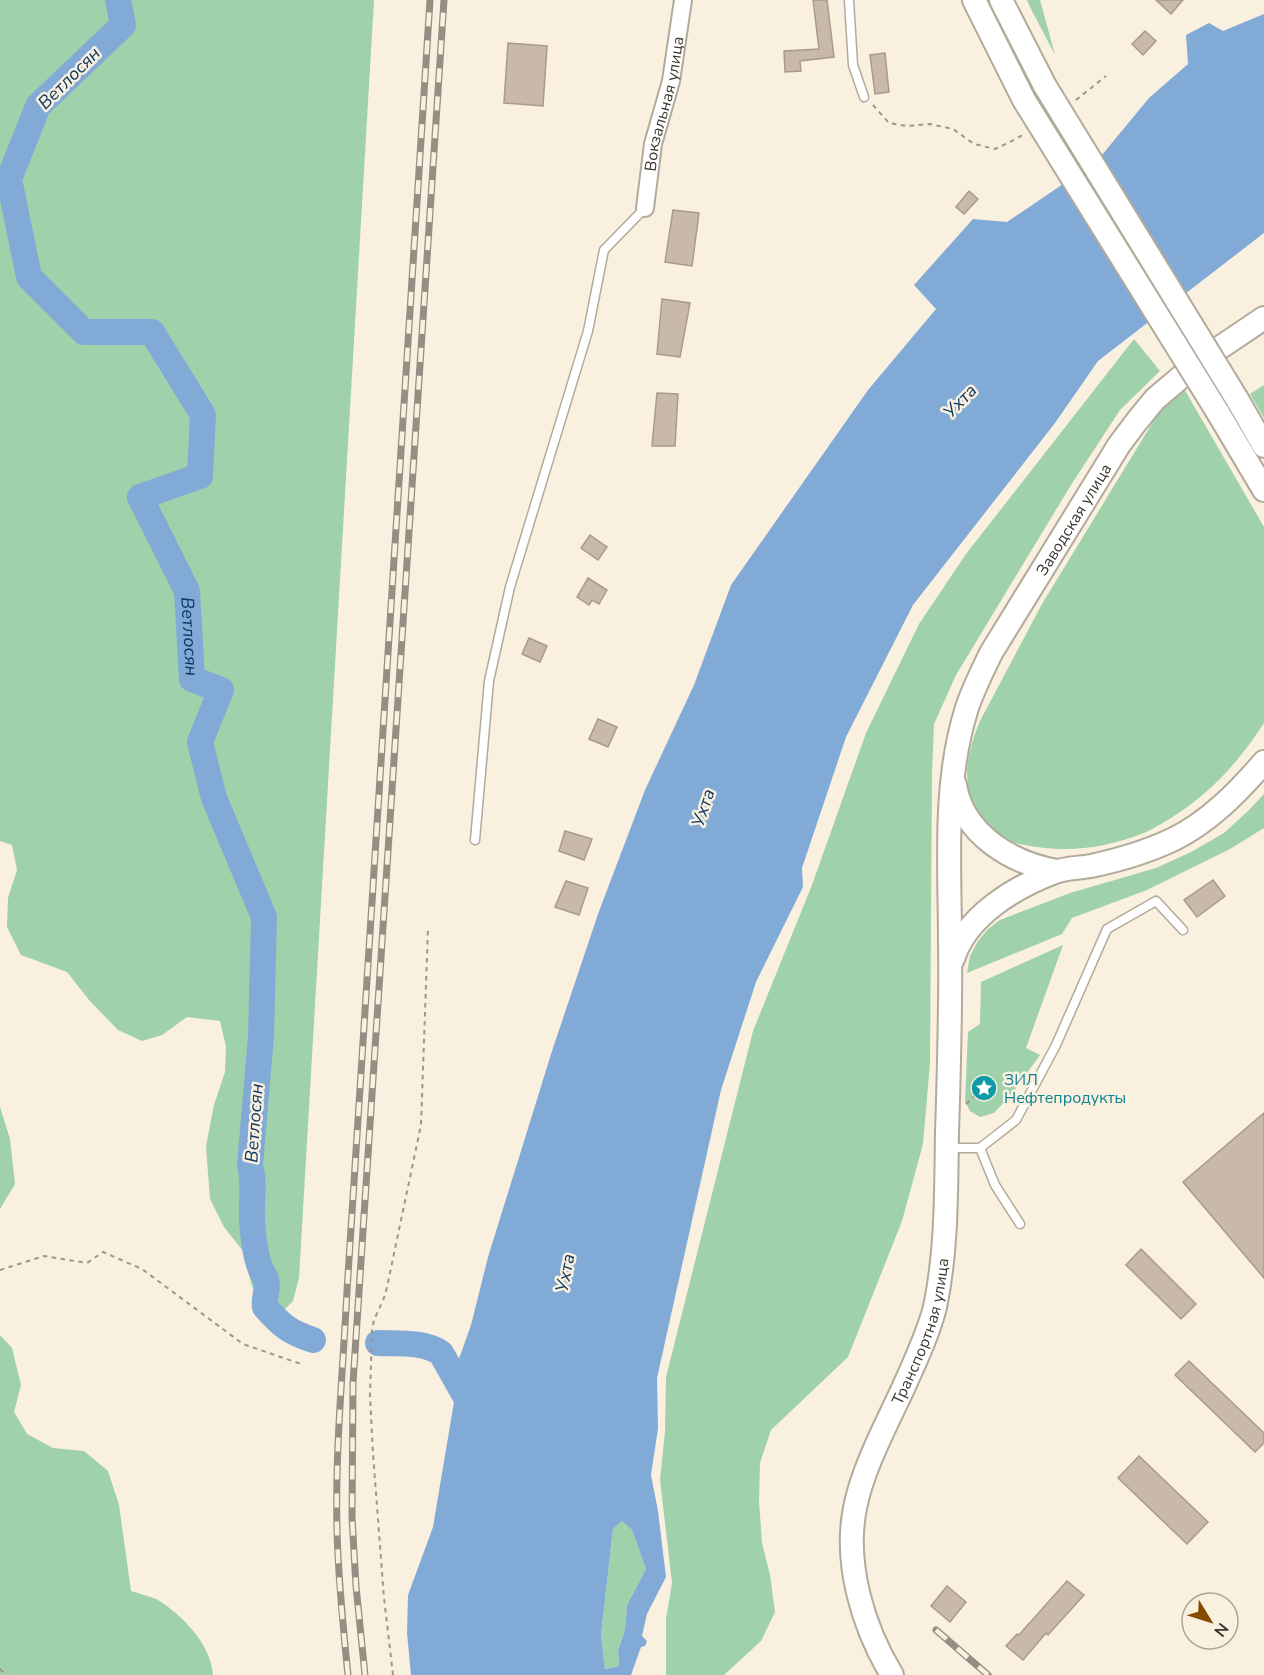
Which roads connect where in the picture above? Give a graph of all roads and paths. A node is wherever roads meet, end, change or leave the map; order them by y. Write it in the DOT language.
graph roads {
  1 [pos="683,0"];
  2 [pos="849,0"];
  3 [pos="974,0"];
  4 [pos="1000,0"];
  5 [pos="1106,76"];
  6 [pos="864,97"];
  7 [pos="1075,101"];
  8 [pos="1030,130"];
  9 [pos="645,208"];
  10 [pos="1264,318"];
  11 [pos="1264,446"];
  12 [pos="1264,490"];
  13 [pos="1260,766"];
  14 [pos="953,770"];
  15 [pos="475,840"];
  16 [pos="1057,871"];
  17 [pos="428,928"];
  18 [pos="1183,930"];
  19 [pos="951,969"];
  20 [pos="980,1091"];
  21 [pos="966,1104"];
  22 [pos="947,1148"];
  23 [pos="980,1149"];
  24 [pos="1020,1224"];
  25 [pos="0,1270"];
  26 [pos="301,1364"];
  27 [pos="0,1669"];
  28 [pos="6,1675"];
  29 [pos="393,1675"];
  30 [pos="892,1675"];
  1 -- 9 [label="street, Вокзальная улица"];
  2 -- 6 [label="lane"];
  3 -- 12 [label="street, bridge"];
  4 -- 11 [label="street, bridge"];
  5 -- 7 [label="path"];
  6 -- 8 [label="path"];
  9 -- 15 [label="lane"];
  10 -- 14 [label="street, Заводская улица"];
  13 -- 16 [label="street"];
  14 -- 16 [label="street"];
  14 -- 19 [label="street, Заводская улица"];
  16 -- 19 [label="street"];
  17 -- 29 [label="path"];
  18 -- 23 [label="lane"];
  19 -- 22 [label="street, Транспортная улица"];
  20 -- 21 [label="path"];
  22 -- 23 [label="lane"];
  22 -- 30 [label="street, Транспортная улица"];
  23 -- 24 [label="lane"];
  25 -- 26 [label="path"];
  27 -- 28 [label="path"];
}
